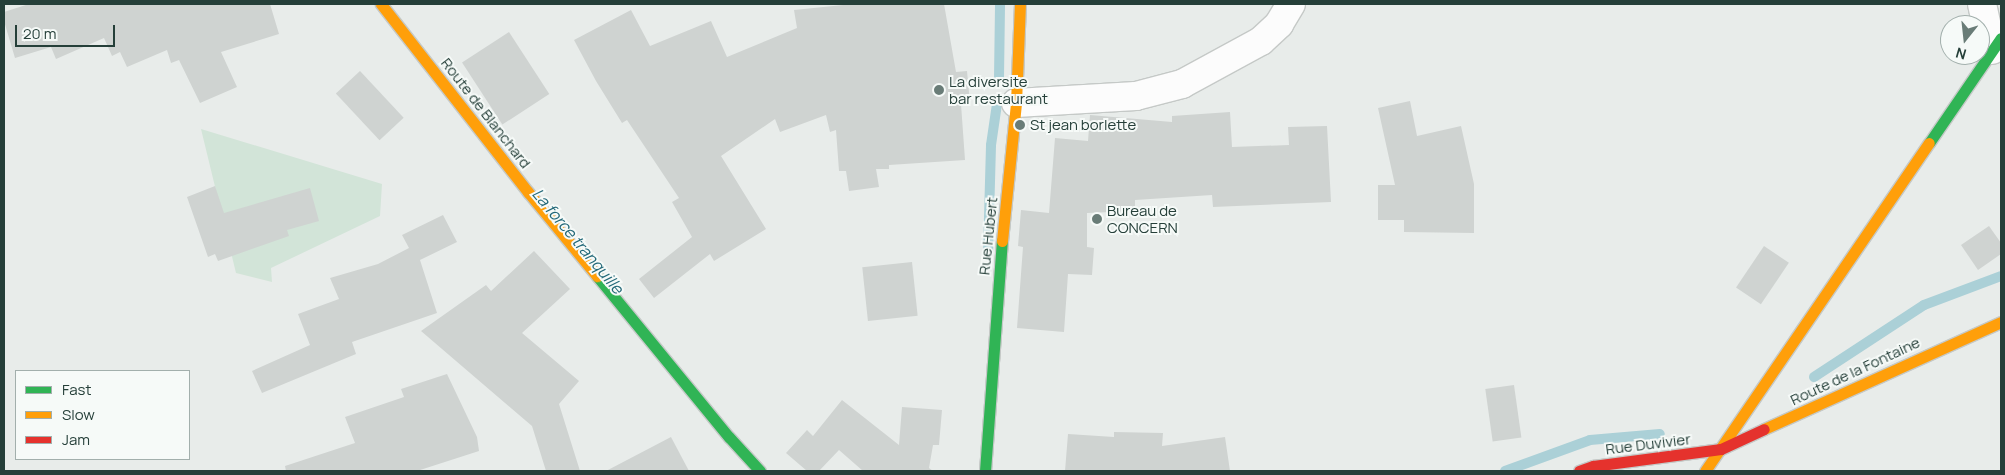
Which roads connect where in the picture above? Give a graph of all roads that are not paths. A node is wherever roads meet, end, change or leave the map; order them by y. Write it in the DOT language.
graph roads {
  1 [pos="381,4"];
  2 [pos="1020,4"];
  3 [pos="1291,4"];
  4 [pos="1982,4"];
  5 [pos="1997,44"];
  6 [pos="1016,103"];
  7 [pos="2001,322"];
  8 [pos="2001,330"];
  9 [pos="1972,335"];
  10 [pos="1721,449"];
  11 [pos="760,471"];
  12 [pos="985,471"];
  13 [pos="1579,471"];
  14 [pos="1705,471"];
  1 -- 11 [label="street, Route de Blanchard"];
  2 -- 6 [label="street, Rue Hubert"];
  3 -- 6 [label="street"];
  4 -- 5 [label="street"];
  5 -- 10 [label="street"];
  6 -- 12 [label="street, Rue Hubert"];
  7 -- 9 [label="street, Route de la Fontaine"];
  8 -- 9 [label="street"];
  9 -- 10 [label="street, Route de la Fontaine"];
  10 -- 13 [label="street, Rue Duvivier"];
  10 -- 14 [label="street"];
}
